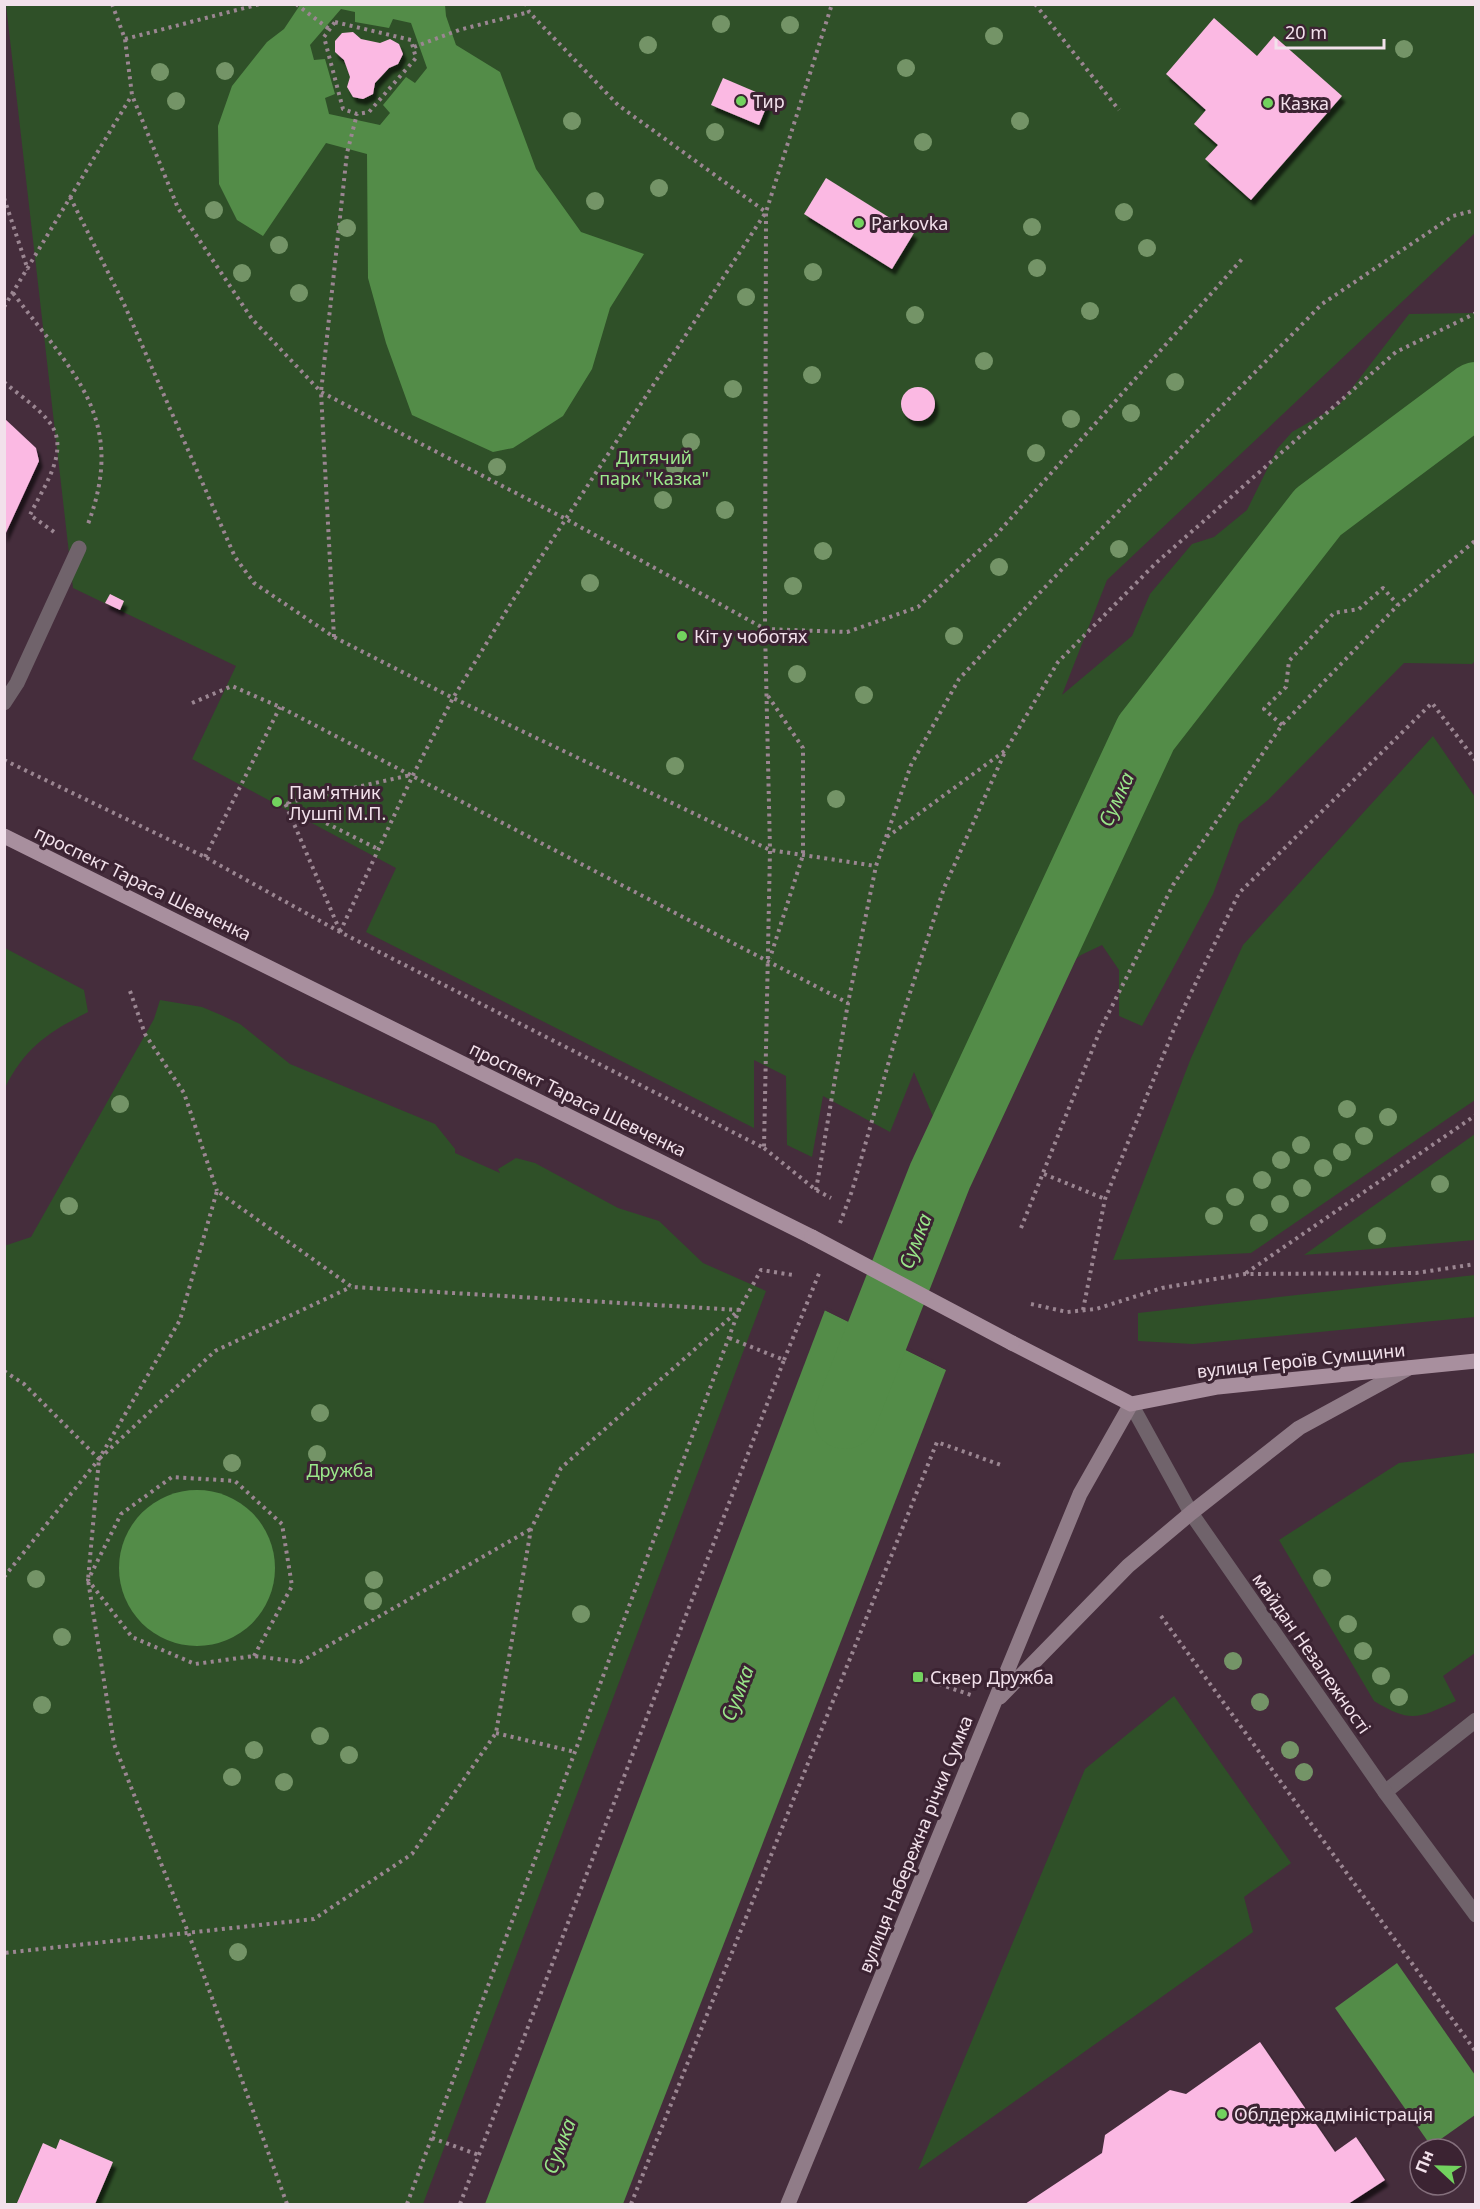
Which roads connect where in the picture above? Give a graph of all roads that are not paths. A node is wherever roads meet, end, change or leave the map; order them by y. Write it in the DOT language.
graph roads {
  1 [pos="79,548"];
  2 [pos="4,703"];
  3 [pos="4,836"];
  4 [pos="1476,1361"];
  5 [pos="1410,1367"];
  6 [pos="1131,1404"];
  7 [pos="1191,1513"];
  8 [pos="994,1703"];
  9 [pos="1476,1720"];
  10 [pos="1385,1792"];
  11 [pos="1476,1915"];
  12 [pos="788,2205"];
  1 -- 2 [label="street"];
  3 -- 6 [label="main road, проспект Тараса Шевченка, bridge"];
  4 -- 5 [label="main road, вулиця Героїв Сумщини"];
  5 -- 6 [label="main road, вулиця Героїв Сумщини"];
  5 -- 7 [label="main road"];
  6 -- 7 [label="street, майдан Незалежності"];
  6 -- 8 [label="main road, вулиця Набережна річки Сумка"];
  7 -- 8 [label="main road"];
  7 -- 10 [label="street, майдан Незалежності"];
  8 -- 12 [label="main road, вулиця Набережна річки Сумка"];
  9 -- 10 [label="street"];
  10 -- 11 [label="street, майдан Незалежності"];
}
